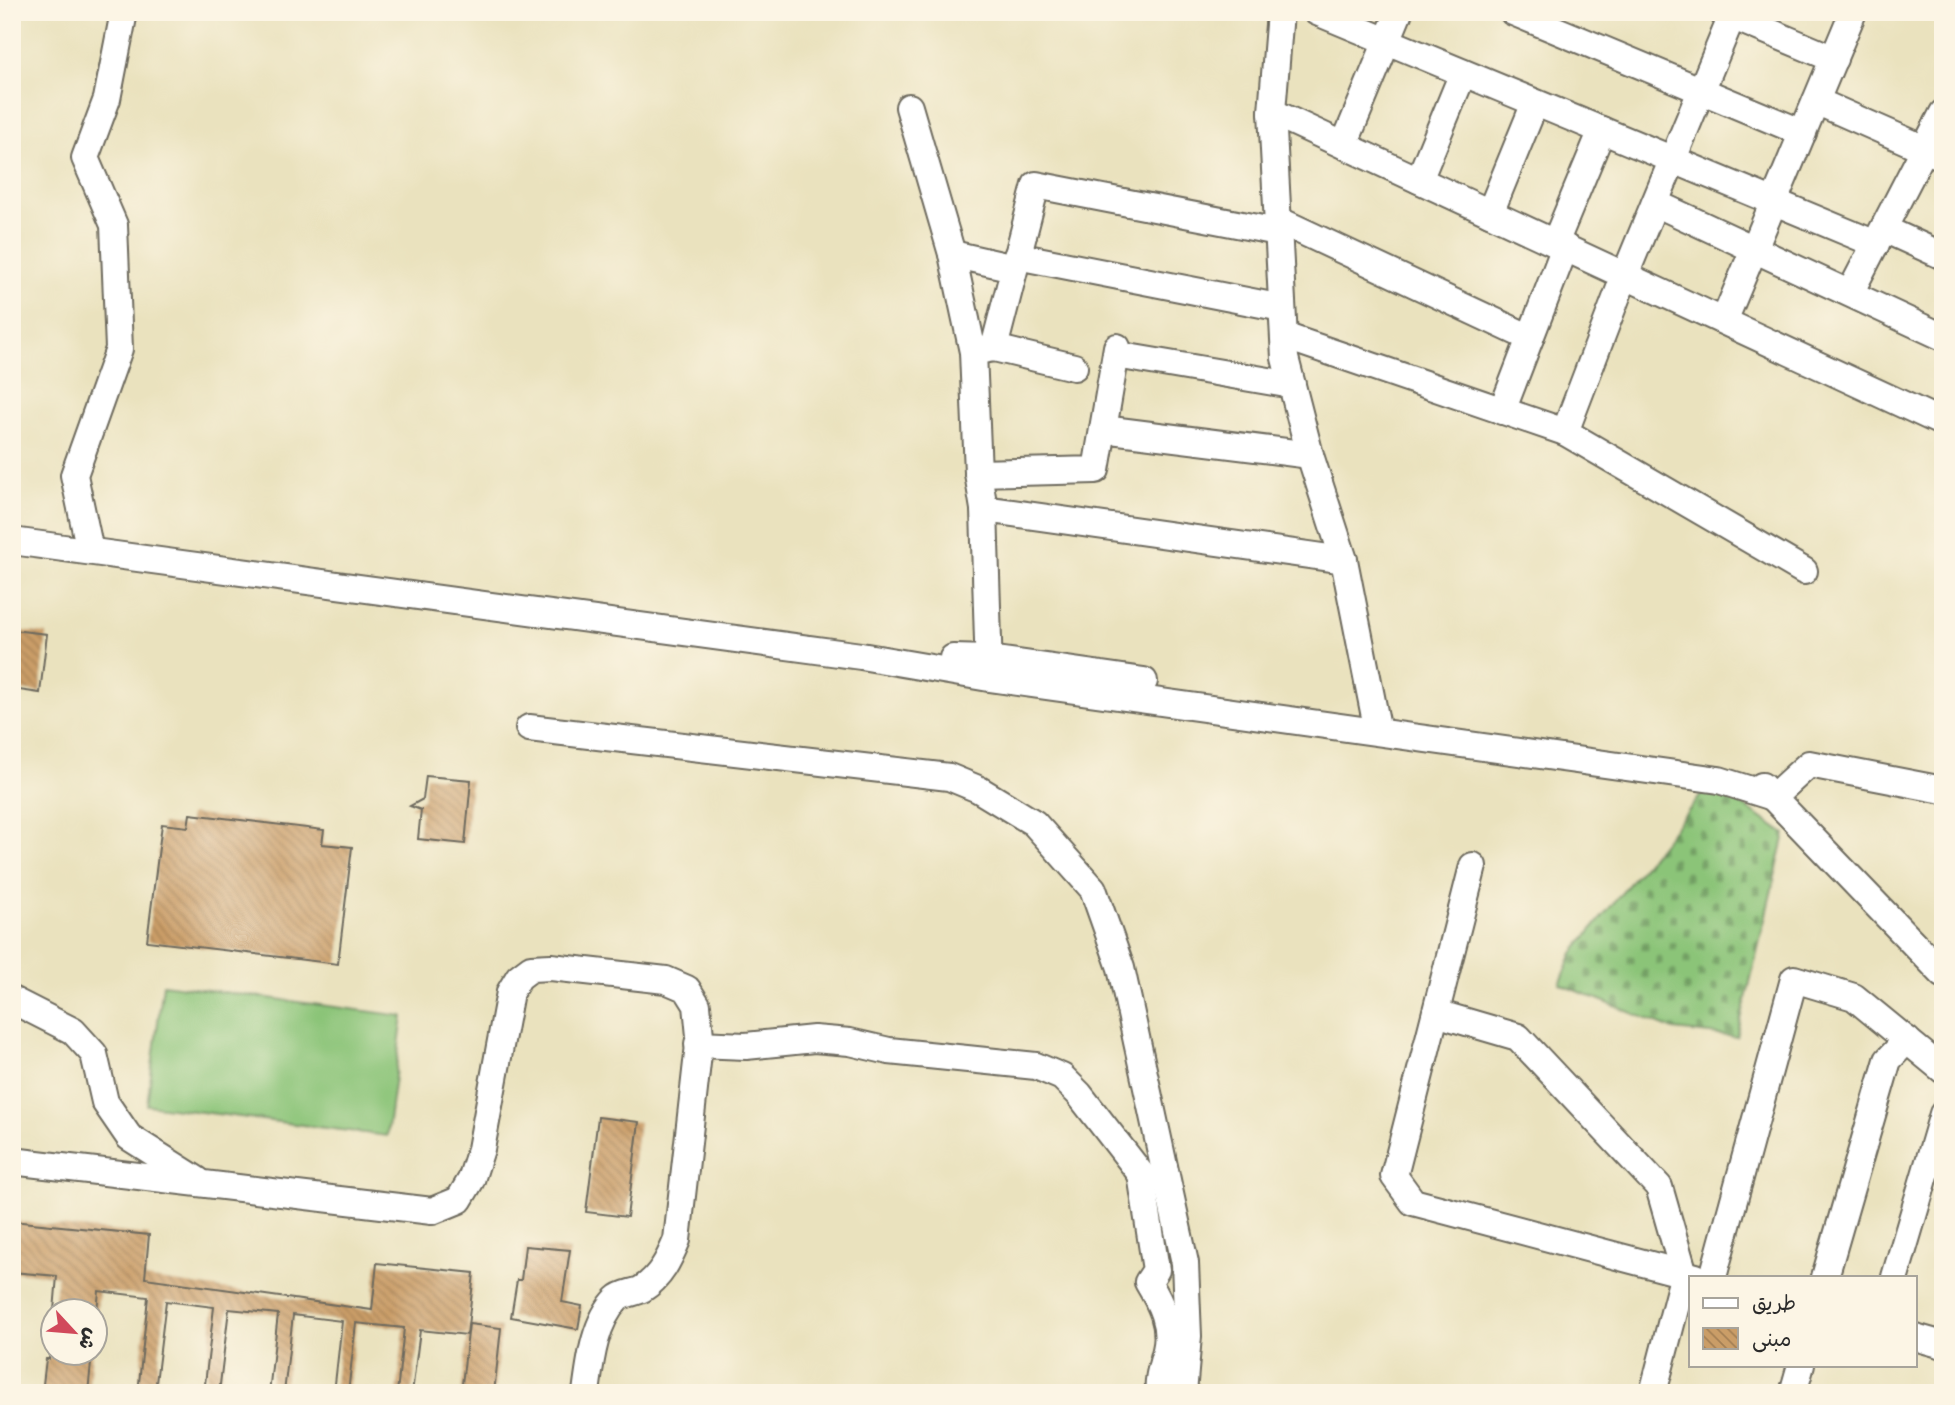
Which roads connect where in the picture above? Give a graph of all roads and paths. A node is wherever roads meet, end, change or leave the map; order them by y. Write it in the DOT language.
graph roads {
  1 [pos="124,12"];
  2 [pos="1280,12"];
  3 [pos="1317,12"];
  4 [pos="1399,12"];
  5 [pos="1513,12"];
  6 [pos="1853,12"];
  7 [pos="1727,14"];
  8 [pos="1387,41"];
  9 [pos="1834,59"];
  10 [pos="1463,73"];
  11 [pos="1702,91"];
  12 [pos="1816,101"];
  13 [pos="1535,103"];
  14 [pos="909,107"];
  15 [pos="1272,112"];
  16 [pos="1943,113"];
  17 [pos="1602,130"];
  18 [pos="1803,133"];
  19 [pos="1344,145"];
  20 [pos="1933,153"];
  21 [pos="1673,160"];
  22 [pos="1419,180"];
  23 [pos="1774,202"];
  24 [pos="1655,203"];
  25 [pos="1490,213"];
  26 [pos="1278,226"];
  27 [pos="1880,236"];
  28 [pos="1560,245"];
  29 [pos="1754,249"];
  30 [pos="952,254"];
  31 [pos="1943,256"];
  32 [pos="1016,262"];
  33 [pos="1625,275"];
  34 [pos="1850,293"];
  35 [pos="1282,308"];
  36 [pos="1724,321"];
  37 [pos="1284,336"];
  38 [pos="1943,337"];
  39 [pos="1530,338"];
  40 [pos="984,350"];
  41 [pos="1074,367"];
  42 [pos="1292,385"];
  43 [pos="1502,411"];
  44 [pos="1943,423"];
  45 [pos="1103,429"];
  46 [pos="1564,432"];
  47 [pos="1310,455"];
  48 [pos="978,473"];
  49 [pos="984,509"];
  50 [pos="12,541"];
  51 [pos="90,551"];
  52 [pos="1344,560"];
  53 [pos="1804,570"];
  54 [pos="989,668"];
  55 [pos="1375,723"];
  56 [pos="529,728"];
  57 [pos="1943,790"];
  58 [pos="1773,797"];
  59 [pos="1473,866"];
  60 [pos="1943,974"];
  61 [pos="12,1000"];
  62 [pos="1436,1013"];
  63 [pos="1907,1041"];
  64 [pos="698,1044"];
  65 [pos="1943,1070"];
  66 [pos="1943,1114"];
  67 [pos="12,1161"];
  68 [pos="205,1184"];
  69 [pos="1690,1276"];
  70 [pos="1713,1276"];
  71 [pos="1825,1276"];
  72 [pos="1895,1276"];
  73 [pos="1689,1279"];
  74 [pos="1916,1337"];
  75 [pos="1943,1345"];
  76 [pos="1801,1366"];
  77 [pos="586,1393"];
  78 [pos="1159,1393"];
  79 [pos="1183,1393"];
  80 [pos="1653,1393"];
  81 [pos="1793,1393"];
  1 -- 51 [label="street"];
  2 -- 15 [label="street"];
  3 -- 8 [label="street"];
  4 -- 8 [label="street"];
  5 -- 11 [label="street"];
  6 -- 9 [label="street"];
  7 -- 9 [label="street"];
  7 -- 11 [label="street"];
  8 -- 10 [label="street"];
  8 -- 19 [label="street"];
  9 -- 12 [label="street"];
  10 -- 13 [label="street"];
  10 -- 22 [label="street"];
  11 -- 18 [label="street"];
  11 -- 21 [label="street"];
  12 -- 18 [label="street"];
  12 -- 20 [label="street"];
  13 -- 17 [label="street"];
  13 -- 25 [label="street"];
  14 -- 30 [label="street"];
  15 -- 19 [label="street"];
  15 -- 26 [label="street"];
  16 -- 20 [label="street"];
  17 -- 21 [label="street"];
  17 -- 28 [label="street"];
  18 -- 23 [label="street"];
  19 -- 22 [label="street"];
  20 -- 27 [label="street"];
  21 -- 23 [label="street"];
  21 -- 24 [label="street"];
  22 -- 25 [label="street"];
  23 -- 27 [label="street"];
  23 -- 29 [label="street"];
  24 -- 29 [label="street"];
  24 -- 33 [label="street"];
  25 -- 28 [label="street"];
  26 -- 32 [label="street"];
  26 -- 35 [label="street"];
  26 -- 39 [label="street"];
  27 -- 31 [label="street"];
  27 -- 34 [label="street"];
  28 -- 33 [label="street"];
  28 -- 39 [label="street"];
  29 -- 34 [label="street"];
  29 -- 36 [label="street"];
  30 -- 32 [label="street"];
  30 -- 40 [label="street"];
  32 -- 35 [label="street"];
  32 -- 40 [label="street"];
  33 -- 36 [label="street"];
  33 -- 46 [label="street"];
  34 -- 38 [label="street"];
  35 -- 37 [label="street"];
  36 -- 44 [label="street"];
  37 -- 42 [label="street"];
  37 -- 43 [label="street"];
  39 -- 43 [label="street"];
  40 -- 41 [label="street"];
  40 -- 48 [label="street"];
  42 -- 45 [label="street"];
  42 -- 47 [label="street"];
  43 -- 46 [label="street"];
  45 -- 47 [label="street"];
  45 -- 48 [label="street"];
  46 -- 53 [label="street"];
  47 -- 52 [label="street"];
  48 -- 49 [label="street"];
  49 -- 52 [label="street"];
  49 -- 54 [label="street"];
  50 -- 51 [label="street"];
  51 -- 54 [label="street"];
  52 -- 55 [label="street"];
  54 -- 55 [label="street"];
  55 -- 58 [label="street"];
  56 -- 79 [label="street"];
  57 -- 58 [label="street"];
  58 -- 60 [label="street"];
  59 -- 62 [label="street"];
  61 -- 68 [label="street"];
  62 -- 69 [label="street"];
  62 -- 69 [label="street"];
  63 -- 65 [label="street"];
  63 -- 70 [label="street"];
  63 -- 71 [label="street"];
  64 -- 68 [label="street"];
  64 -- 77 [label="street"];
  64 -- 78 [label="street"];
  66 -- 72 [label="street"];
  67 -- 68 [label="street"];
  73 -- 80 [label="street"];
  74 -- 75 [label="street"];
  76 -- 81 [label="street"];
}
